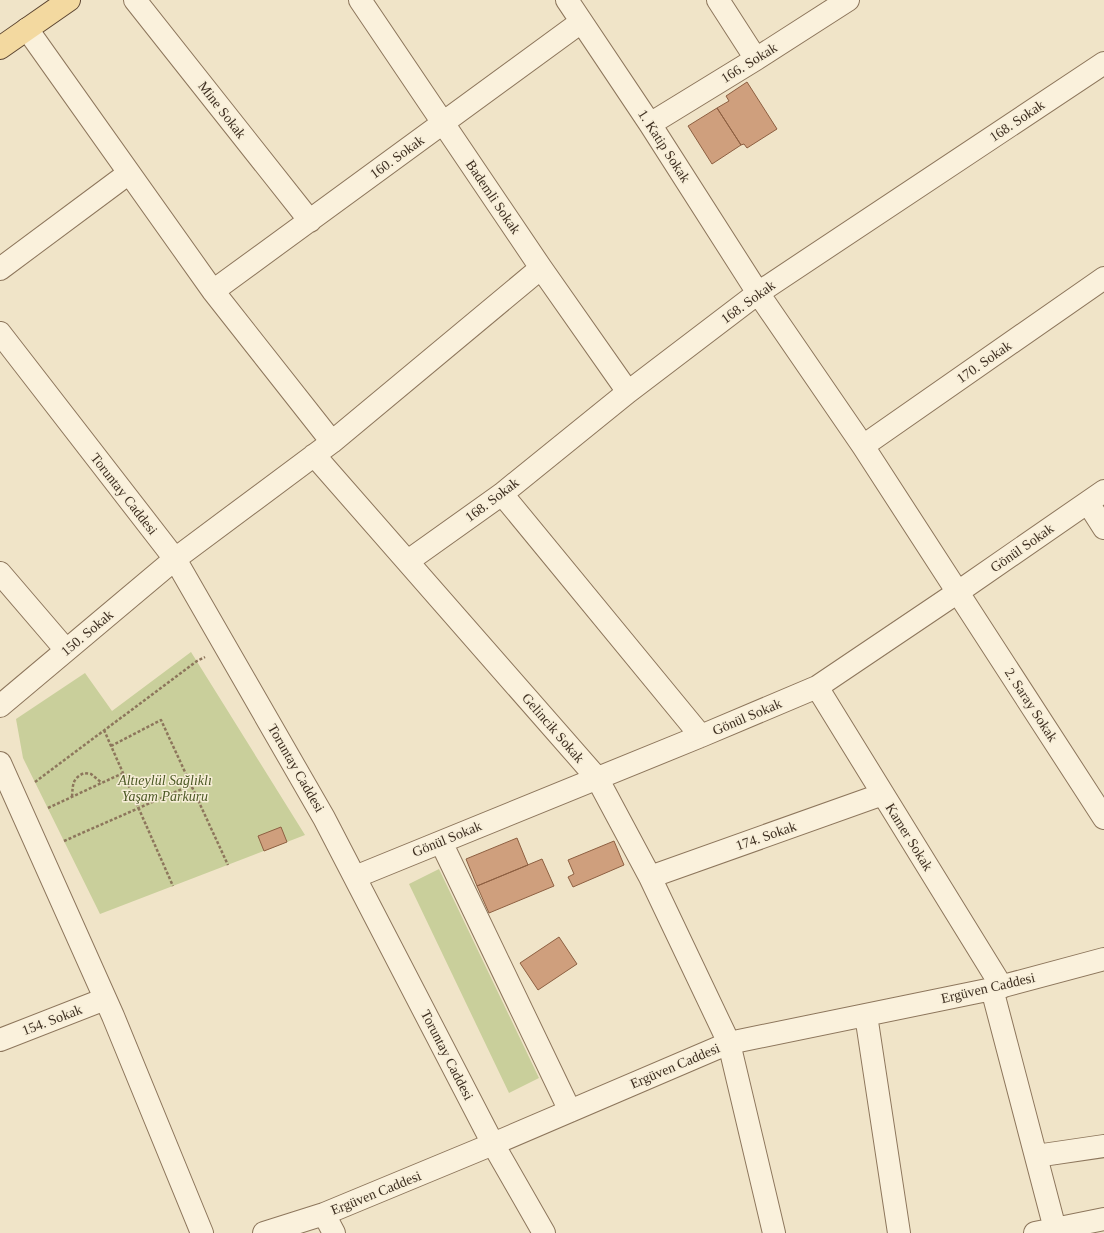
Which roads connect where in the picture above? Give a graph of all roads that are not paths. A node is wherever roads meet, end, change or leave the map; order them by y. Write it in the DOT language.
graph roads {
  1 [pos="69,0"];
  2 [pos="135,0"];
  3 [pos="360,0"];
  4 [pos="567,0"];
  5 [pos="718,0"];
  6 [pos="848,0"];
  7 [pos="582,22"];
  8 [pos="27,29"];
  9 [pos="0,48"];
  10 [pos="756,59"];
  11 [pos="1104,63"];
  12 [pos="443,124"];
  13 [pos="650,124"];
  14 [pos="129,173"];
  15 [pos="310,220"];
  16 [pos="542,268"];
  17 [pos="0,269"];
  18 [pos="1104,278"];
  19 [pos="213,291"];
  20 [pos="758,293"];
  21 [pos="0,333"];
  22 [pos="628,392"];
  23 [pos="332,442"];
  24 [pos="863,446"];
  25 [pos="314,455"];
  26 [pos="502,494"];
  27 [pos="1096,497"];
  28 [pos="1104,528"];
  29 [pos="175,559"];
  30 [pos="408,562"];
  31 [pos="0,573"];
  32 [pos="958,592"];
  33 [pos="66,650"];
  34 [pos="817,687"];
  35 [pos="0,706"];
  36 [pos="701,736"];
  37 [pos="0,763"];
  38 [pos="597,778"];
  39 [pos="883,794"];
  40 [pos="1104,818"];
  41 [pos="442,842"];
  42 [pos="355,877"];
  43 [pos="650,877"];
  44 [pos="1104,959"];
  45 [pos="997,988"];
  46 [pos="105,999"];
  47 [pos="866,1015"];
  48 [pos="0,1040"];
  49 [pos="729,1043"];
  50 [pos="570,1111"];
  51 [pos="493,1144"];
  52 [pos="1104,1146"];
  53 [pos="1036,1156"];
  54 [pos="324,1214"];
  55 [pos="1104,1219"];
  56 [pos="1045,1231"];
  57 [pos="202,1233"];
  58 [pos="264,1233"];
  59 [pos="334,1233"];
  60 [pos="544,1233"];
  61 [pos="774,1233"];
  62 [pos="899,1233"];
  1 -- 8 [label="main road"];
  2 -- 15 [label="street, Mine Sokak"];
  3 -- 12 [label="street, Bademli Sokak"];
  4 -- 7 [label="street, 1. Katip Sokak"];
  5 -- 10 [label="street"];
  6 -- 10 [label="street, 166. Sokak"];
  7 -- 12 [label="street, 160. Sokak"];
  7 -- 13 [label="street, 1. Katip Sokak"];
  8 -- 9 [label="main road"];
  8 -- 14 [label="street"];
  10 -- 13 [label="street, 166. Sokak"];
  11 -- 20 [label="street, 168. Sokak"];
  12 -- 15 [label="street, 160. Sokak"];
  12 -- 16 [label="street, Bademli Sokak"];
  13 -- 20 [label="street, 1. Katip Sokak"];
  14 -- 17 [label="street"];
  14 -- 19 [label="street"];
  15 -- 19 [label="street, 160. Sokak"];
  16 -- 22 [label="street, Bademli Sokak"];
  16 -- 23 [label="street, 150. Sokak"];
  18 -- 24 [label="street, 170. Sokak"];
  19 -- 23 [label="street"];
  20 -- 22 [label="street, 168. Sokak"];
  20 -- 24 [label="street, 1. Katip Sokak"];
  21 -- 29 [label="street, Toruntay Caddesi"];
  22 -- 26 [label="street, 168. Sokak"];
  23 -- 25 [label="street, 150. Sokak"];
  24 -- 32 [label="street, 2. Saray Sokak"];
  25 -- 29 [label="street, 150. Sokak"];
  25 -- 30 [label="street, Gelincik Sokak"];
  26 -- 30 [label="street, 168. Sokak"];
  26 -- 36 [label="street"];
  27 -- 28 [label="street"];
  27 -- 32 [label="street, Gönül Sokak"];
  29 -- 33 [label="street, 150. Sokak"];
  29 -- 42 [label="street, Toruntay Caddesi"];
  30 -- 38 [label="street, Gelincik Sokak"];
  31 -- 33 [label="street"];
  32 -- 34 [label="street, Gönül Sokak"];
  32 -- 40 [label="street, 2. Saray Sokak"];
  33 -- 35 [label="street, 150. Sokak"];
  34 -- 36 [label="street, Gönül Sokak"];
  34 -- 39 [label="street, Kamer Sokak"];
  36 -- 38 [label="street, Gönül Sokak"];
  37 -- 46 [label="street"];
  38 -- 41 [label="street, Gönül Sokak"];
  38 -- 43 [label="street, Gelincik Sokak"];
  39 -- 43 [label="street, 174. Sokak"];
  39 -- 45 [label="street, Kamer Sokak"];
  41 -- 42 [label="street, Gönül Sokak"];
  41 -- 50 [label="street"];
  42 -- 51 [label="street, Toruntay Caddesi"];
  43 -- 49 [label="street, Gelincik Sokak"];
  44 -- 45 [label="street, Ergüven Caddesi"];
  45 -- 47 [label="street, Ergüven Caddesi"];
  45 -- 53 [label="street, Kamer Sokak"];
  46 -- 48 [label="street, 154. Sokak"];
  46 -- 57 [label="street"];
  47 -- 49 [label="street, Ergüven Caddesi"];
  47 -- 62 [label="street"];
  49 -- 50 [label="street, Ergüven Caddesi"];
  49 -- 61 [label="street, Gelincik Sokak"];
  50 -- 51 [label="street, Ergüven Caddesi"];
  51 -- 54 [label="street, Ergüven Caddesi"];
  51 -- 60 [label="street, Toruntay Caddesi"];
  52 -- 53 [label="street"];
  53 -- 56 [label="street, Kamer Sokak"];
  54 -- 58 [label="street, Ergüven Caddesi"];
  54 -- 59 [label="street"];
  55 -- 56 [label="street"];
}
